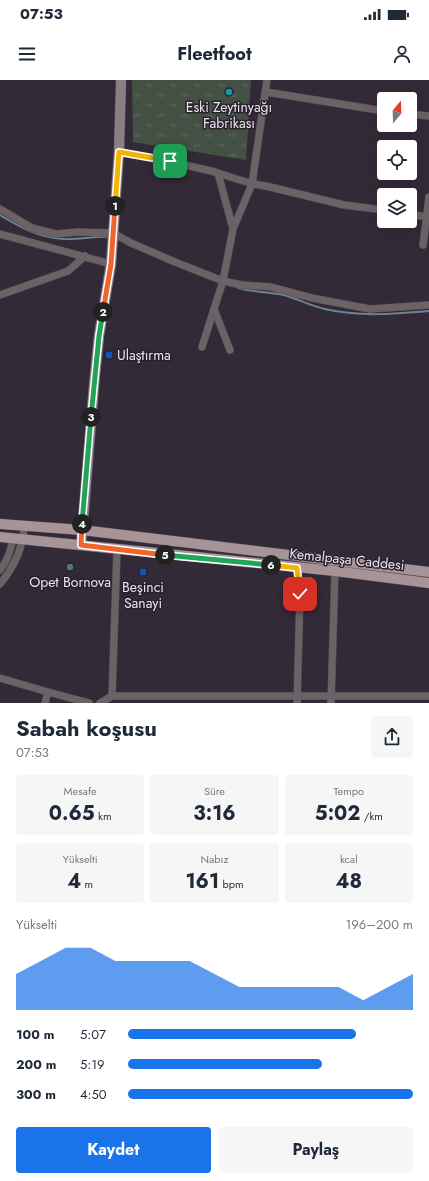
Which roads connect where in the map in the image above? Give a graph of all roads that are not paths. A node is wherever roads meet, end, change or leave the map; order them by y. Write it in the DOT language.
graph roads {
  1 [pos="121,80"];
  2 [pos="267,80"];
  3 [pos="266,92"];
  4 [pos="377,110"];
  5 [pos="417,115"];
  6 [pos="429,116"];
  7 [pos="119,152"];
  8 [pos="218,173"];
  9 [pos="252,184"];
  10 [pos="429,197"];
  11 [pos="0,209"];
  12 [pos="377,209"];
  13 [pos="417,215"];
  14 [pos="427,216"];
  15 [pos="233,229"];
  16 [pos="112,233"];
  17 [pos="0,234"];
  18 [pos="423,245"];
  19 [pos="85,256"];
  20 [pos="111,264"];
  21 [pos="223,281"];
  22 [pos="0,295"];
  23 [pos="429,305"];
  24 [pos="214,309"];
  25 [pos="202,346"];
  26 [pos="230,350"];
  27 [pos="0,524"];
  28 [pos="19,526"];
  29 [pos="82,530"];
  30 [pos="0,537"];
  31 [pos="18,539"];
  32 [pos="81,545"];
  33 [pos="117,550"];
  34 [pos="0,560"];
  35 [pos="297,568"];
  36 [pos="0,569"];
  37 [pos="335,572"];
  38 [pos="429,572"];
  39 [pos="429,583"];
  40 [pos="0,584"];
  41 [pos="0,678"];
  42 [pos="48,692"];
  43 [pos="112,696"];
  44 [pos="429,696"];
  45 [pos="297,699"];
  46 [pos="331,699"];
  47 [pos="45,703"];
  48 [pos="89,703"];
  49 [pos="100,703"];
  1 -- 7 [label="street"];
  2 -- 3 [label="street"];
  3 -- 4 [label="street"];
  3 -- 9 [label="street"];
  5 -- 6 [label="street"];
  7 -- 8 [label="street"];
  7 -- 16 [label="street"];
  8 -- 9 [label="street"];
  8 -- 15 [label="street"];
  9 -- 12 [label="street"];
  9 -- 15 [label="street"];
  10 -- 14 [label="street"];
  11 -- 16 [label="street"];
  13 -- 14 [label="street"];
  14 -- 18 [label="street"];
  15 -- 21 [label="street"];
  16 -- 20 [label="street"];
  16 -- 21 [label="street"];
  17 -- 19 [label="street"];
  19 -- 20 [label="street"];
  19 -- 22 [label="street"];
  20 -- 29 [label="street"];
  21 -- 23 [label="street"];
  21 -- 24 [label="street"];
  24 -- 25 [label="street"];
  24 -- 26 [label="street"];
  27 -- 28 [label="main road"];
  28 -- 29 [label="main road, Kemalpaşa Caddesi"];
  28 -- 31 [label="main road"];
  29 -- 32 [label="street"];
  29 -- 38 [label="main road, Kemalpaşa Caddesi"];
  30 -- 31 [label="main road, Kemalpaşa Caddesi"];
  31 -- 32 [label="main road, Kemalpaşa Caddesi"];
  31 -- 36 [label="street"];
  31 -- 40 [label="street"];
  32 -- 33 [label="main road, Kemalpaşa Caddesi"];
  33 -- 35 [label="main road, Kemalpaşa Caddesi"];
  33 -- 43 [label="street"];
  34 -- 36 [label="street"];
  35 -- 37 [label="main road, Kemalpaşa Caddesi"];
  35 -- 45 [label="street"];
  37 -- 39 [label="main road, Kemalpaşa Caddesi"];
  37 -- 46 [label="street"];
  41 -- 42 [label="street"];
  42 -- 47 [label="street"];
  42 -- 48 [label="street"];
  43 -- 45 [label="street"];
  43 -- 49 [label="street"];
  44 -- 46 [label="street"];
  45 -- 46 [label="street"];
}
